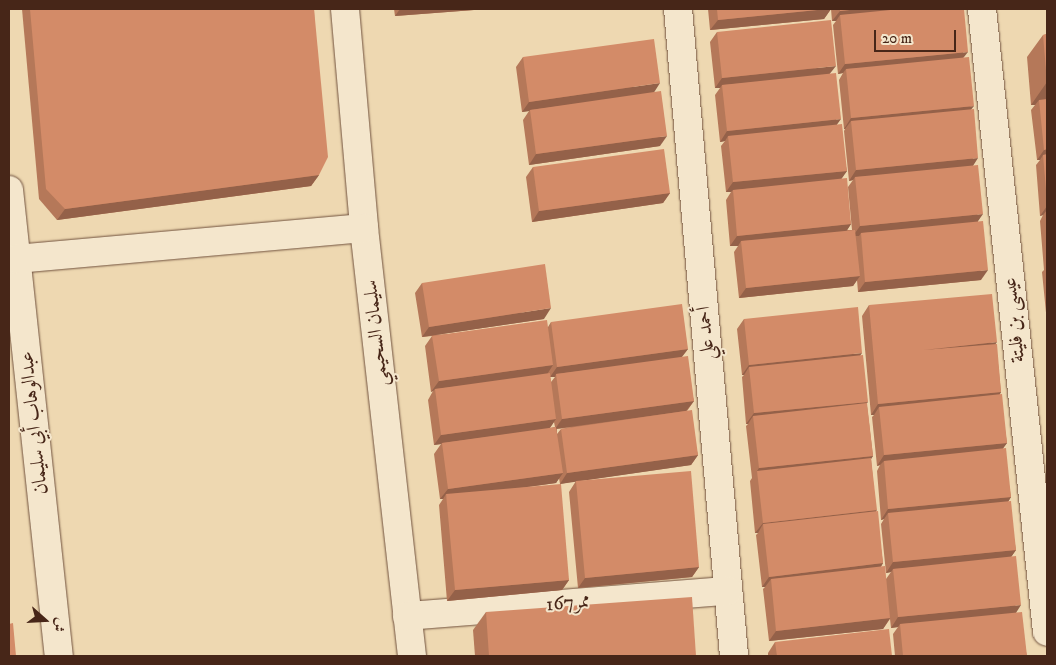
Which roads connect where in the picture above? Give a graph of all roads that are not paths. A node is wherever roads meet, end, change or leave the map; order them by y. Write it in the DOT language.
graph roads {
  1 [pos="344,9"];
  2 [pos="678,9"];
  3 [pos="982,9"];
  4 [pos="9,190"];
  5 [pos="364,228"];
  6 [pos="16,259"];
  7 [pos="728,591"];
  8 [pos="407,616"];
  9 [pos="1047,632"];
  10 [pos="59,656"];
  11 [pos="412,656"];
  12 [pos="734,656"];
  1 -- 5 [label="street, سليمان السحيمي"];
  2 -- 7 [label="street, أحمد علي"];
  3 -- 9 [label="street, عيسى بن فليتة"];
  4 -- 6 [label="street, عبدالوهاب أبي سليمان"];
  5 -- 6 [label="street"];
  5 -- 8 [label="street, سليمان السحيمي"];
  6 -- 10 [label="street, عبدالوهاب أبي سليمان"];
  7 -- 8 [label="street, ممر167"];
  7 -- 12 [label="street, أحمد علي"];
  8 -- 11 [label="street, سليمان السحيمي"];
}
